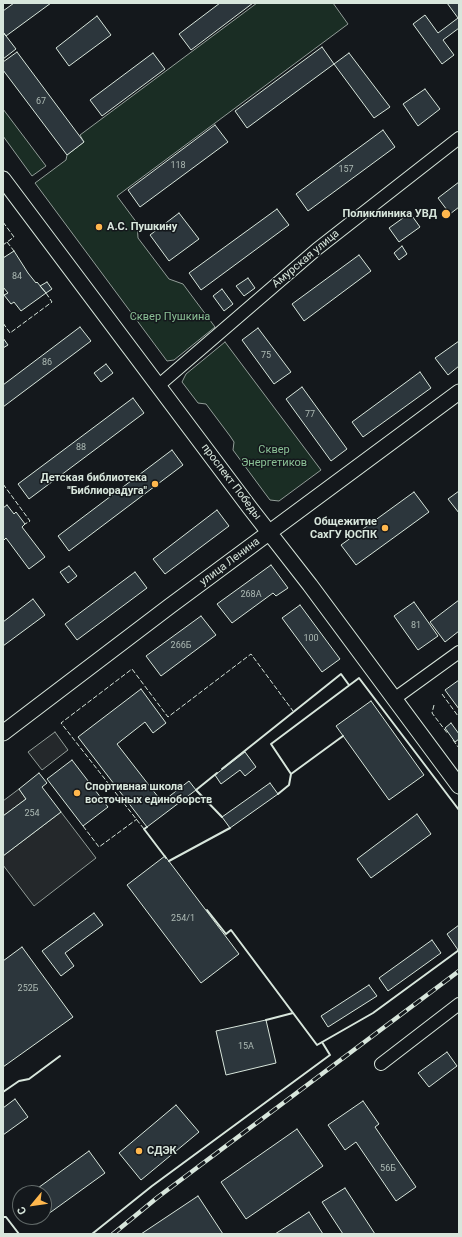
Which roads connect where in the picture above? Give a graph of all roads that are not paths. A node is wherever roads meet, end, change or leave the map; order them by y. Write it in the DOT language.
graph roads {
  1 [pos="459,138"];
  2 [pos="3,179"];
  3 [pos="158,386"];
  4 [pos="459,392"];
  5 [pos="269,533"];
  6 [pos="459,652"];
  7 [pos="394,698"];
  8 [pos="3,733"];
  9 [pos="459,786"];
  10 [pos="459,1004"];
  11 [pos="381,1064"];
  1 -- 3 [label="street, Амурская улица"];
  2 -- 3 [label="main road, проспект Победы"];
  3 -- 5 [label="main road, проспект Победы"];
  4 -- 5 [label="main road, улица Ленина"];
  5 -- 7 [label="main road, проспект Победы"];
  5 -- 8 [label="main road, улица Ленина"];
  6 -- 7 [label="street"];
  7 -- 9 [label="main road, проспект Победы"];
  10 -- 11 [label="street"];
}
